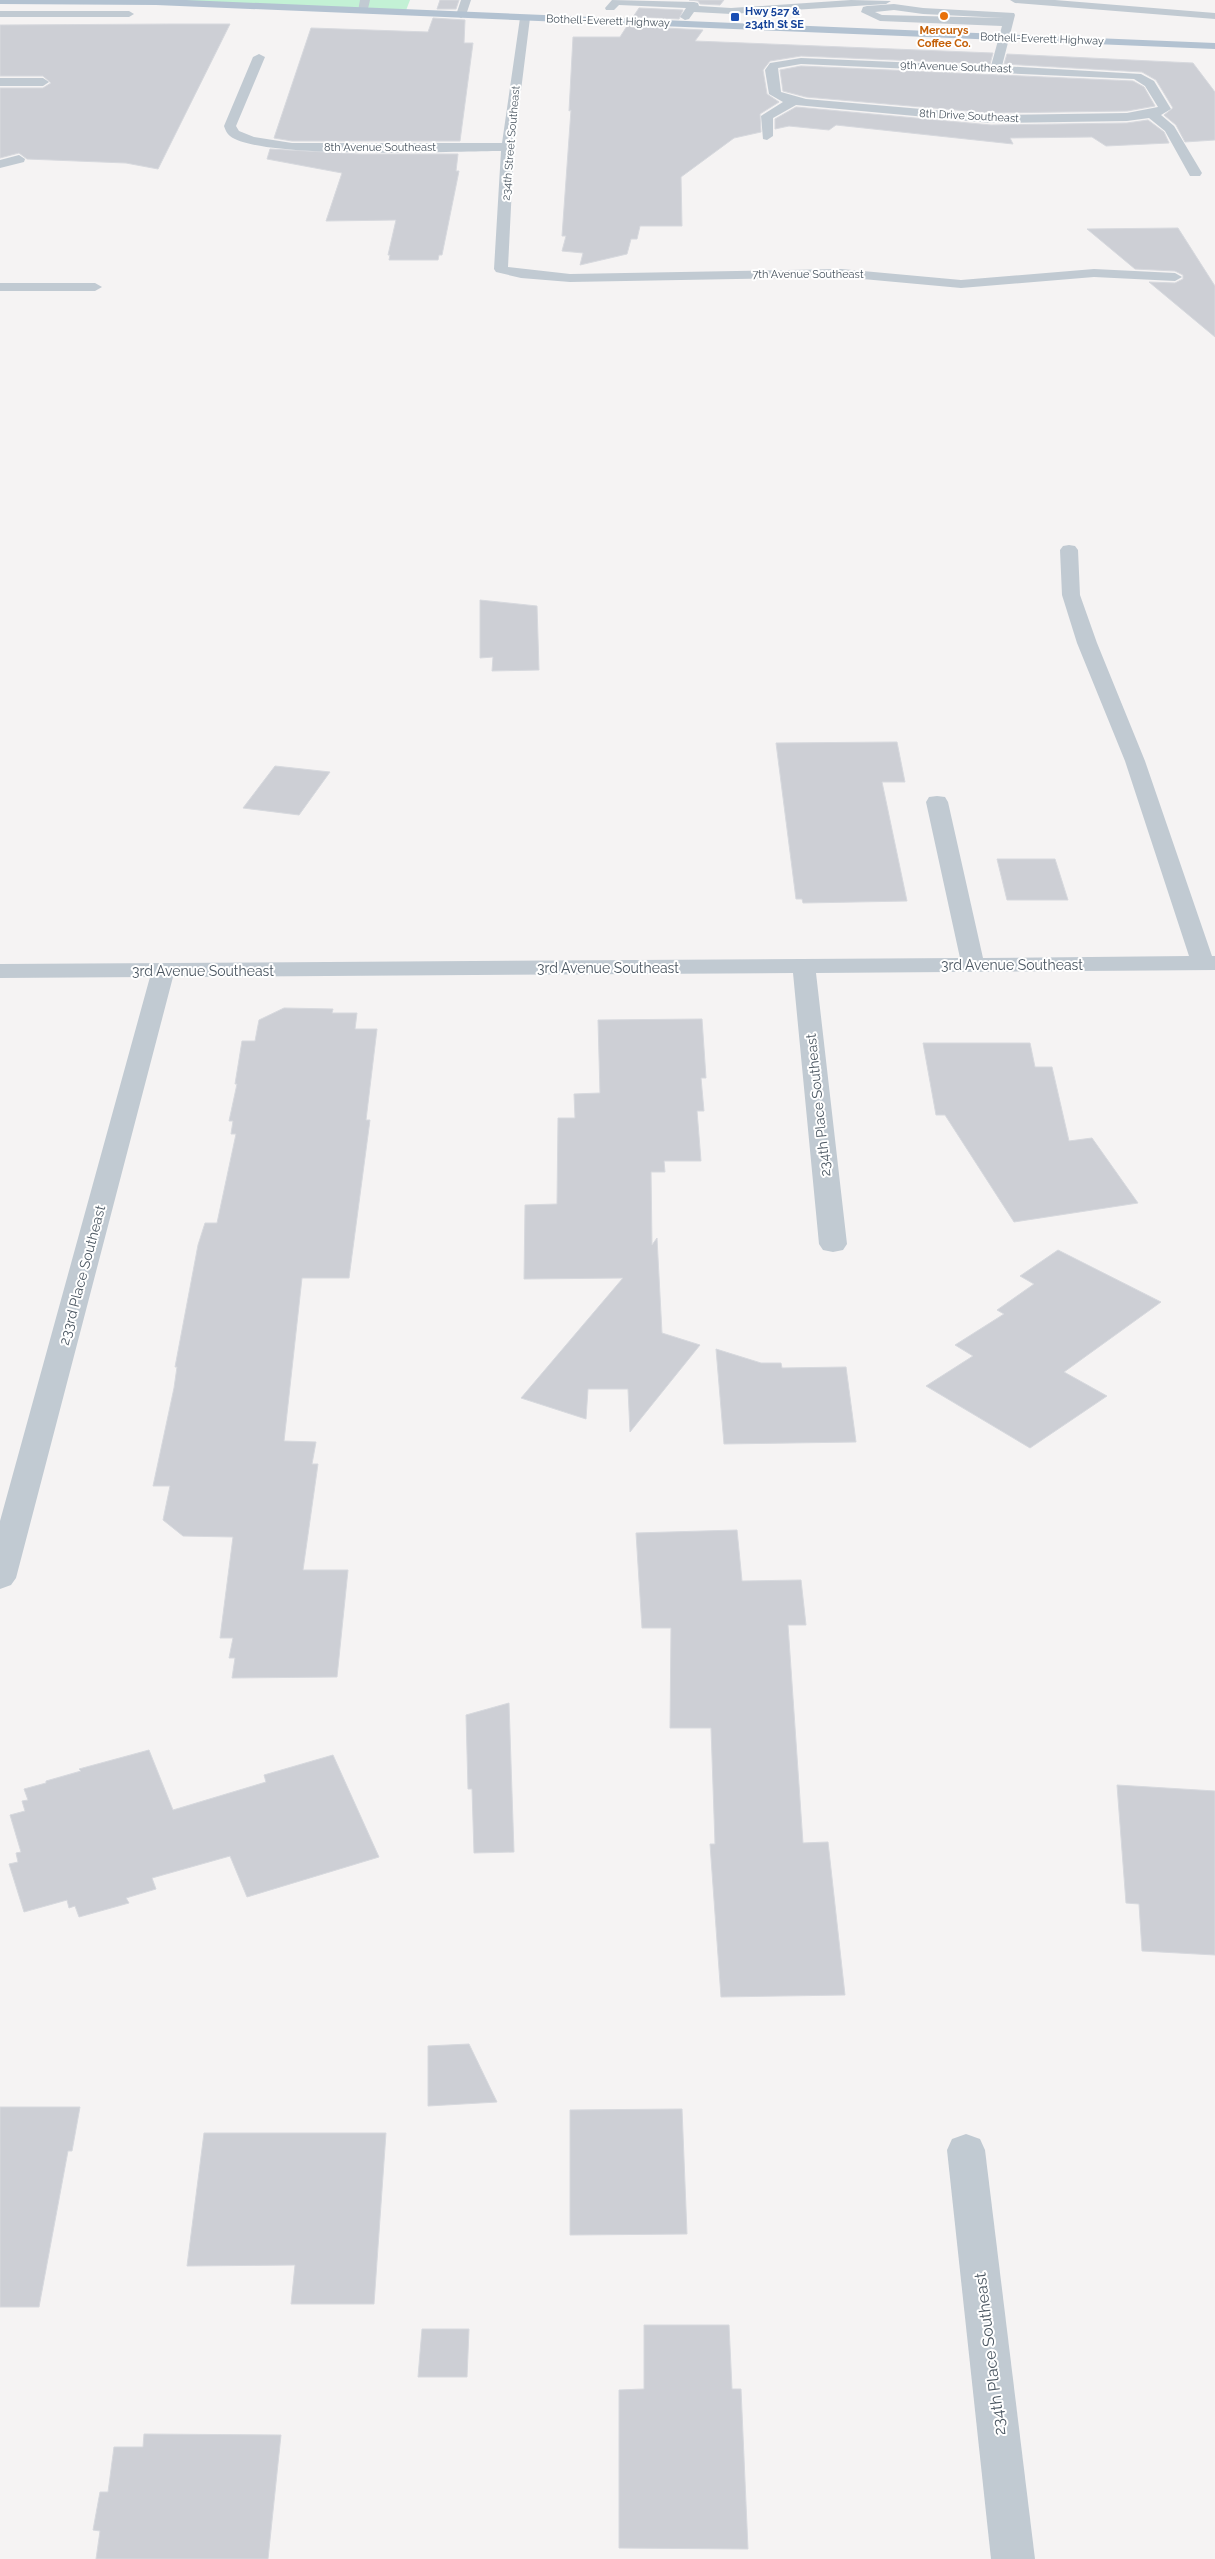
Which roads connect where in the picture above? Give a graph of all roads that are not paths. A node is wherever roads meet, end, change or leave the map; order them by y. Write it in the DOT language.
graph roads {
  1 [pos="466,0"];
  2 [pos="894,0"];
  3 [pos="1015,0"];
  4 [pos="0,1"];
  5 [pos="364,5"];
  6 [pos="610,8"];
  7 [pos="691,9"];
  8 [pos="0,14"];
  9 [pos="129,14"];
  10 [pos="461,15"];
  11 [pos="1215,16"];
  12 [pos="524,18"];
  13 [pos="1007,23"];
  14 [pos="679,24"];
  15 [pos="1004,37"];
  16 [pos="1215,46"];
  17 [pos="259,57"];
  18 [pos="996,68"];
  19 [pos="0,82"];
  20 [pos="43,82"];
  21 [pos="790,100"];
  22 [pos="1152,114"];
  23 [pos="767,136"];
  24 [pos="508,147"];
  25 [pos="19,160"];
  26 [pos="0,164"];
  27 [pos="1195,173"];
  28 [pos="500,269"];
  29 [pos="1175,277"];
  30 [pos="0,287"];
  31 [pos="95,287"];
  32 [pos="1069,550"];
  33 [pos="937,802"];
  34 [pos="1209,963"];
  35 [pos="973,965"];
  36 [pos="804,966"];
  37 [pos="0,971"];
  38 [pos="164,971"];
  39 [pos="833,1244"];
  40 [pos="0,1578"];
  41 [pos="966,2150"];
  42 [pos="1013,2559"];
  1 -- 10 [label="street"];
  2 -- 7 [label="street"];
  3 -- 11 [label="street"];
  4 -- 5 [label="main road, Bothell-Everett Highway"];
  5 -- 10 [label="main road, Bothell-Everett Highway"];
  6 -- 7 [label="street"];
  7 -- 14 [label="street"];
  8 -- 9 [label="street"];
  10 -- 12 [label="main road, Bothell-Everett Highway"];
  12 -- 14 [label="main road, Bothell-Everett Highway"];
  12 -- 24 [label="street, 234th Street Southeast"];
  13 -- 13 [label="street"];
  13 -- 15 [label="street"];
  14 -- 15 [label="main road, Bothell-Everett Highway"];
  15 -- 16 [label="main road, Bothell-Everett Highway"];
  15 -- 18 [label="street"];
  17 -- 24 [label="street, 8th Avenue Southeast"];
  18 -- 21 [label="street, 9th Avenue Southeast"];
  18 -- 22 [label="street, 9th Avenue Southeast"];
  19 -- 20 [label="street"];
  21 -- 22 [label="street, 8th Drive Southeast"];
  21 -- 23 [label="street"];
  22 -- 27 [label="street"];
  24 -- 28 [label="street, 234th Street Southeast"];
  25 -- 26 [label="street"];
  28 -- 29 [label="street, 7th Avenue Southeast"];
  30 -- 31 [label="street"];
  32 -- 34 [label="street"];
  33 -- 35 [label="street"];
  34 -- 35 [label="street, 3rd Avenue Southeast"];
  35 -- 36 [label="street, 3rd Avenue Southeast"];
  36 -- 38 [label="street, 3rd Avenue Southeast"];
  36 -- 39 [label="street, 234th Place Southeast"];
  37 -- 38 [label="street, 3rd Avenue Southeast"];
  38 -- 40 [label="street, 233rd Place Southeast"];
  41 -- 42 [label="street, 234th Place Southeast"];
}
